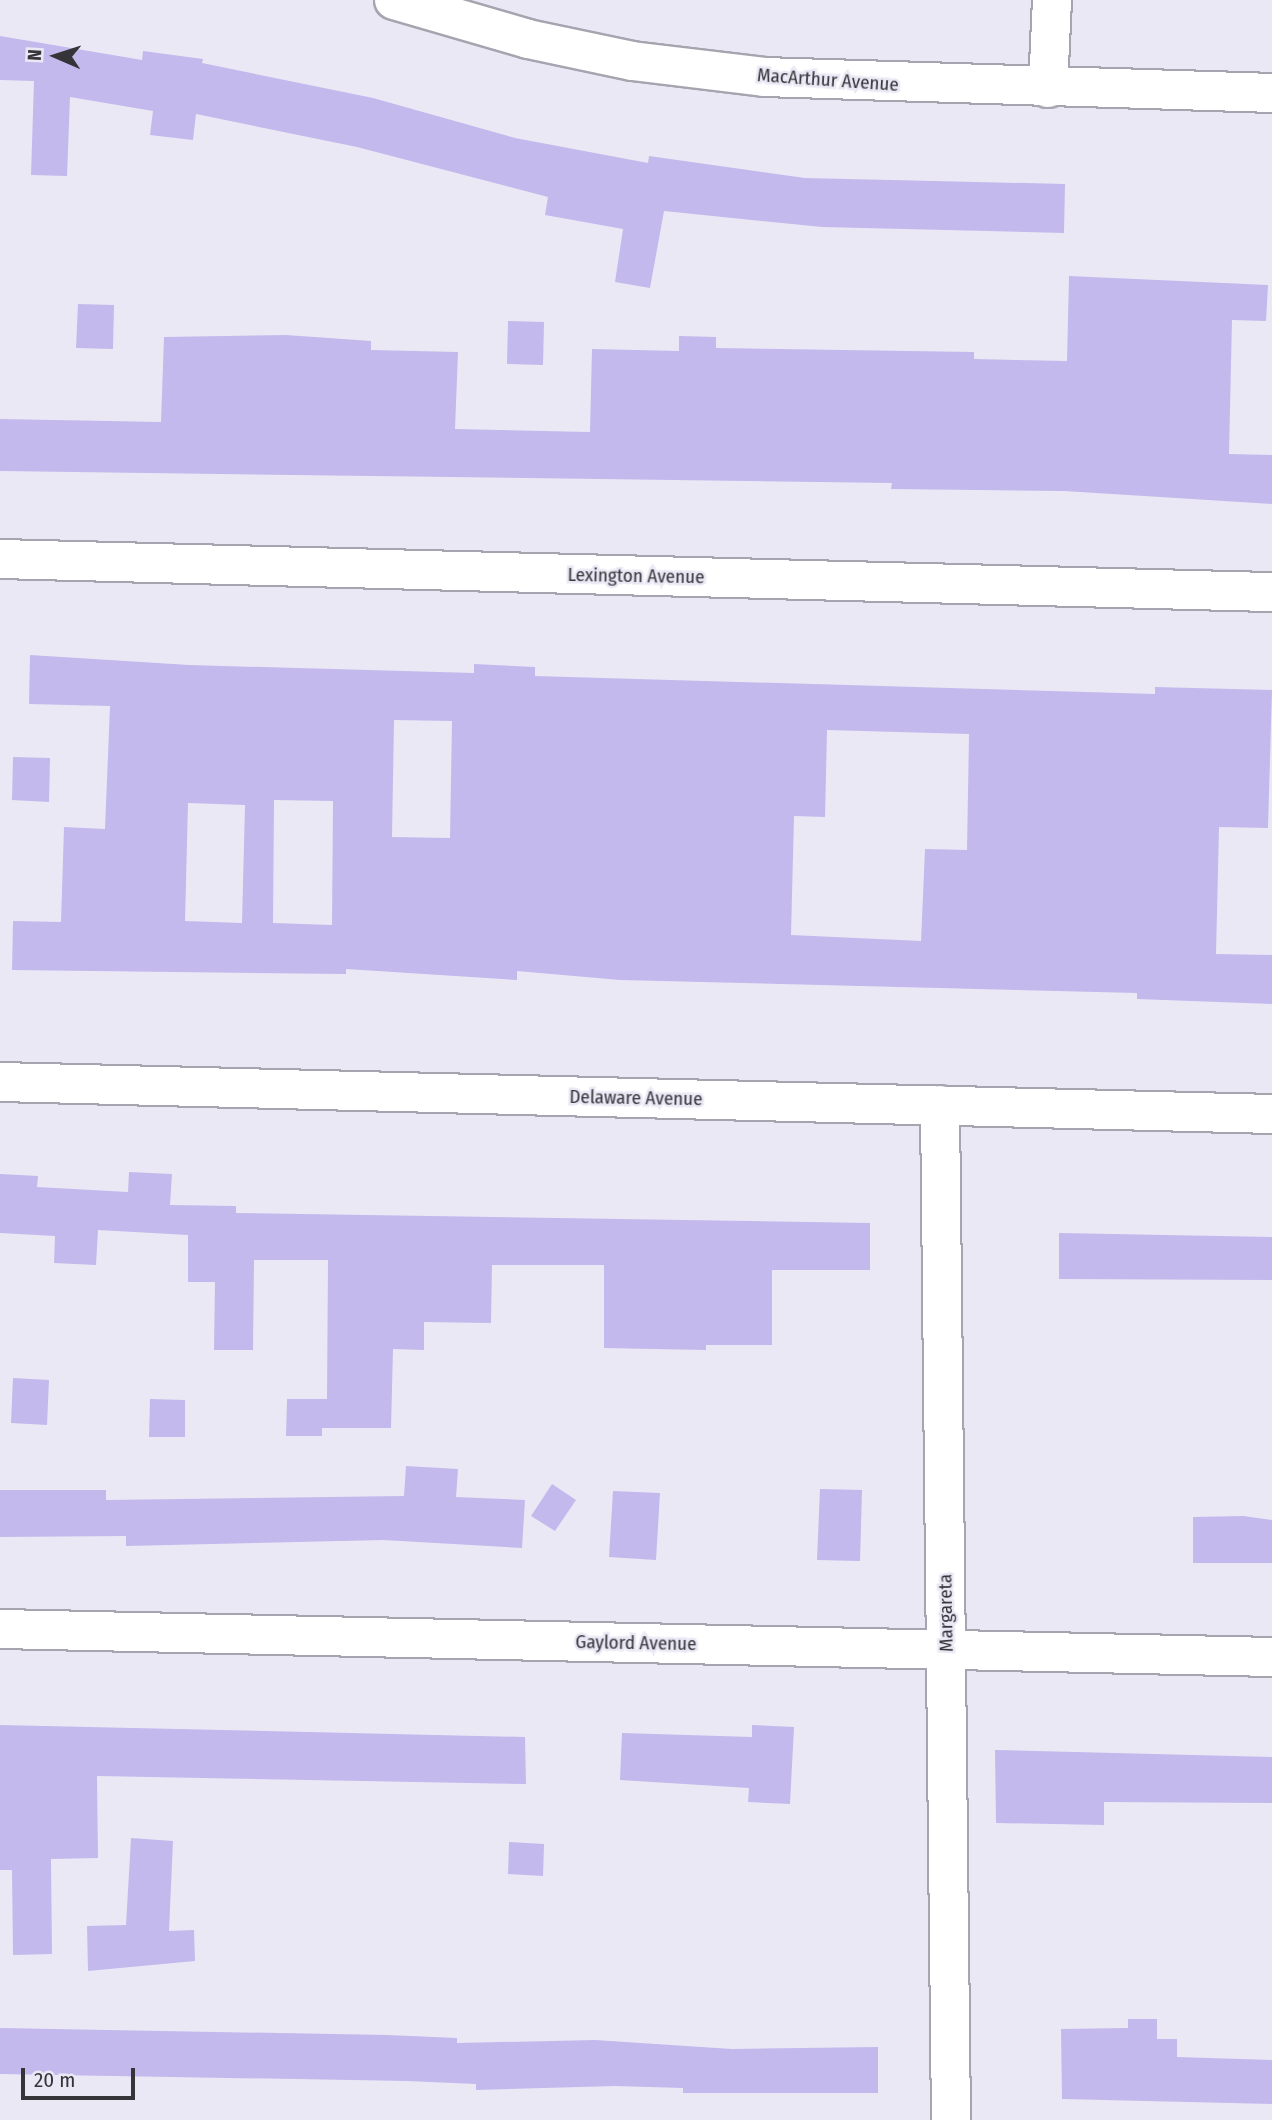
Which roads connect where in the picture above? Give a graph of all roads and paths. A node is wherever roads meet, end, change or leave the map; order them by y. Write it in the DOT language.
graph roads {
  1 [pos="394,0"];
  2 [pos="1052,0"];
  3 [pos="1048,88"];
  4 [pos="1272,93"];
  5 [pos="0,559"];
  6 [pos="1272,592"];
  7 [pos="0,1082"];
  8 [pos="940,1105"];
  9 [pos="1272,1114"];
  10 [pos="0,1629"];
  11 [pos="946,1649"];
  12 [pos="1272,1657"];
  13 [pos="951,2120"];
  1 -- 3 [label="street, MacArthur Avenue"];
  2 -- 3 [label="street"];
  3 -- 4 [label="street, MacArthur Avenue"];
  5 -- 6 [label="street, Lexington Avenue"];
  7 -- 8 [label="street, Delaware Avenue"];
  8 -- 9 [label="street, Delaware Avenue"];
  8 -- 11 [label="street, Margareta"];
  10 -- 11 [label="street, Gaylord Avenue"];
  11 -- 12 [label="street, Gaylord Avenue"];
  11 -- 13 [label="street, Margareta"];
}
